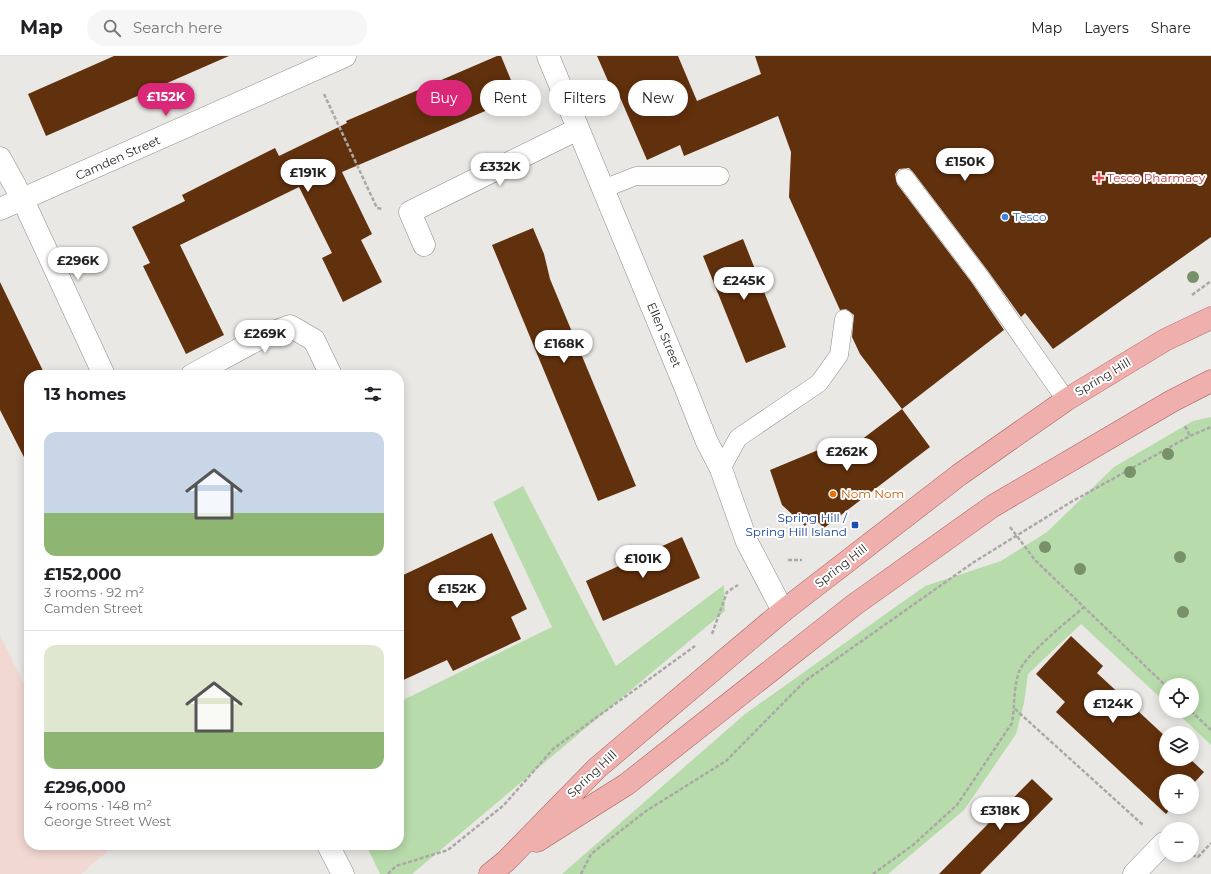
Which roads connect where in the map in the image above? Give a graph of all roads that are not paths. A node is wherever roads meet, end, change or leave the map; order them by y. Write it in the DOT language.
graph roads {
  1 [pos="345,56"];
  2 [pos="548,56"];
  3 [pos="578,129"];
  4 [pos="0,158"];
  5 [pos="720,176"];
  6 [pos="905,178"];
  7 [pos="603,189"];
  8 [pos="23,200"];
  9 [pos="0,209"];
  10 [pos="424,245"];
  11 [pos="1211,318"];
  12 [pos="844,319"];
  13 [pos="102,370"];
  14 [pos="201,370"];
  15 [pos="329,370"];
  16 [pos="1211,381"];
  17 [pos="1066,400"];
  18 [pos="721,468"];
  19 [pos="783,611"];
  20 [pos="1159,848"];
  21 [pos="331,850"];
  22 [pos="502,870"];
  23 [pos="343,874"];
  24 [pos="1134,874"];
  1 -- 8 [label="street, Camden Street"];
  2 -- 3 [label="street, Ellen Street"];
  3 -- 7 [label="street, Ellen Street"];
  3 -- 10 [label="street"];
  4 -- 8 [label="street"];
  5 -- 7 [label="lane"];
  6 -- 17 [label="lane"];
  7 -- 18 [label="street, Ellen Street"];
  8 -- 9 [label="street, Camden Street"];
  8 -- 13 [label="street"];
  11 -- 17 [label="main road, Spring Hill"];
  12 -- 18 [label="lane"];
  14 -- 15 [label="street"];
  16 -- 22 [label="main road, Spring Hill"];
  17 -- 19 [label="main road, Spring Hill"];
  18 -- 19 [label="street, Ellen Street"];
  19 -- 22 [label="main road, Spring Hill"];
  20 -- 24 [label="street"];
  21 -- 23 [label="street"];
}
